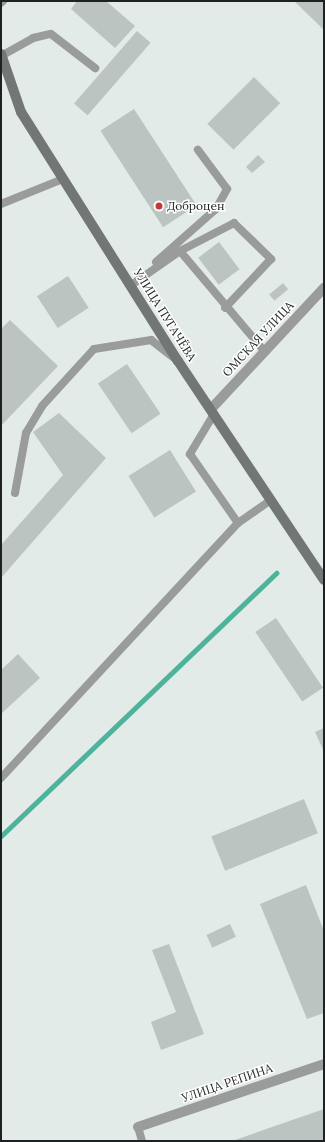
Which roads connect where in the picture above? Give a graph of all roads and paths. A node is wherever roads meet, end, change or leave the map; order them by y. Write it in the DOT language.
graph roads {
  1 [pos="1,55"];
  2 [pos="95,68"];
  3 [pos="198,150"];
  4 [pos="63,179"];
  5 [pos="1,204"];
  6 [pos="180,251"];
  7 [pos="130,286"];
  8 [pos="324,288"];
  9 [pos="225,308"];
  10 [pos="265,352"];
  11 [pos="178,361"];
  12 [pos="212,411"];
  13 [pos="15,493"];
  14 [pos="270,501"];
  15 [pos="238,523"];
  16 [pos="324,580"];
  17 [pos="1,778"];
  18 [pos="324,1064"];
  19 [pos="138,1127"];
  20 [pos="142,1141"];
  1 -- 2 [label="lane"];
  1 -- 4 [label="main road, УЛИЦА ПУГАЧЁВА"];
  3 -- 7 [label="lane"];
  4 -- 5 [label="lane"];
  4 -- 7 [label="main road, УЛИЦА ПУГАЧЁВА"];
  6 -- 7 [label="lane"];
  6 -- 9 [label="lane"];
  6 -- 9 [label="lane"];
  7 -- 11 [label="main road, УЛИЦА ПУГАЧЁВА"];
  8 -- 10 [label="street, ОМСКАЯ УЛИЦА"];
  9 -- 10 [label="lane"];
  10 -- 12 [label="street, ОМСКАЯ УЛИЦА"];
  11 -- 12 [label="main road, УЛИЦА ПУГАЧЁВА"];
  11 -- 13 [label="lane"];
  12 -- 14 [label="main road, УЛИЦА ПУГАЧЁВА"];
  12 -- 15 [label="lane"];
  14 -- 15 [label="lane"];
  14 -- 16 [label="main road, УЛИЦА ПУГАЧЁВА"];
  15 -- 17 [label="lane"];
  18 -- 19 [label="street, УЛИЦА РЕПИНА"];
  19 -- 20 [label="lane"];
}
